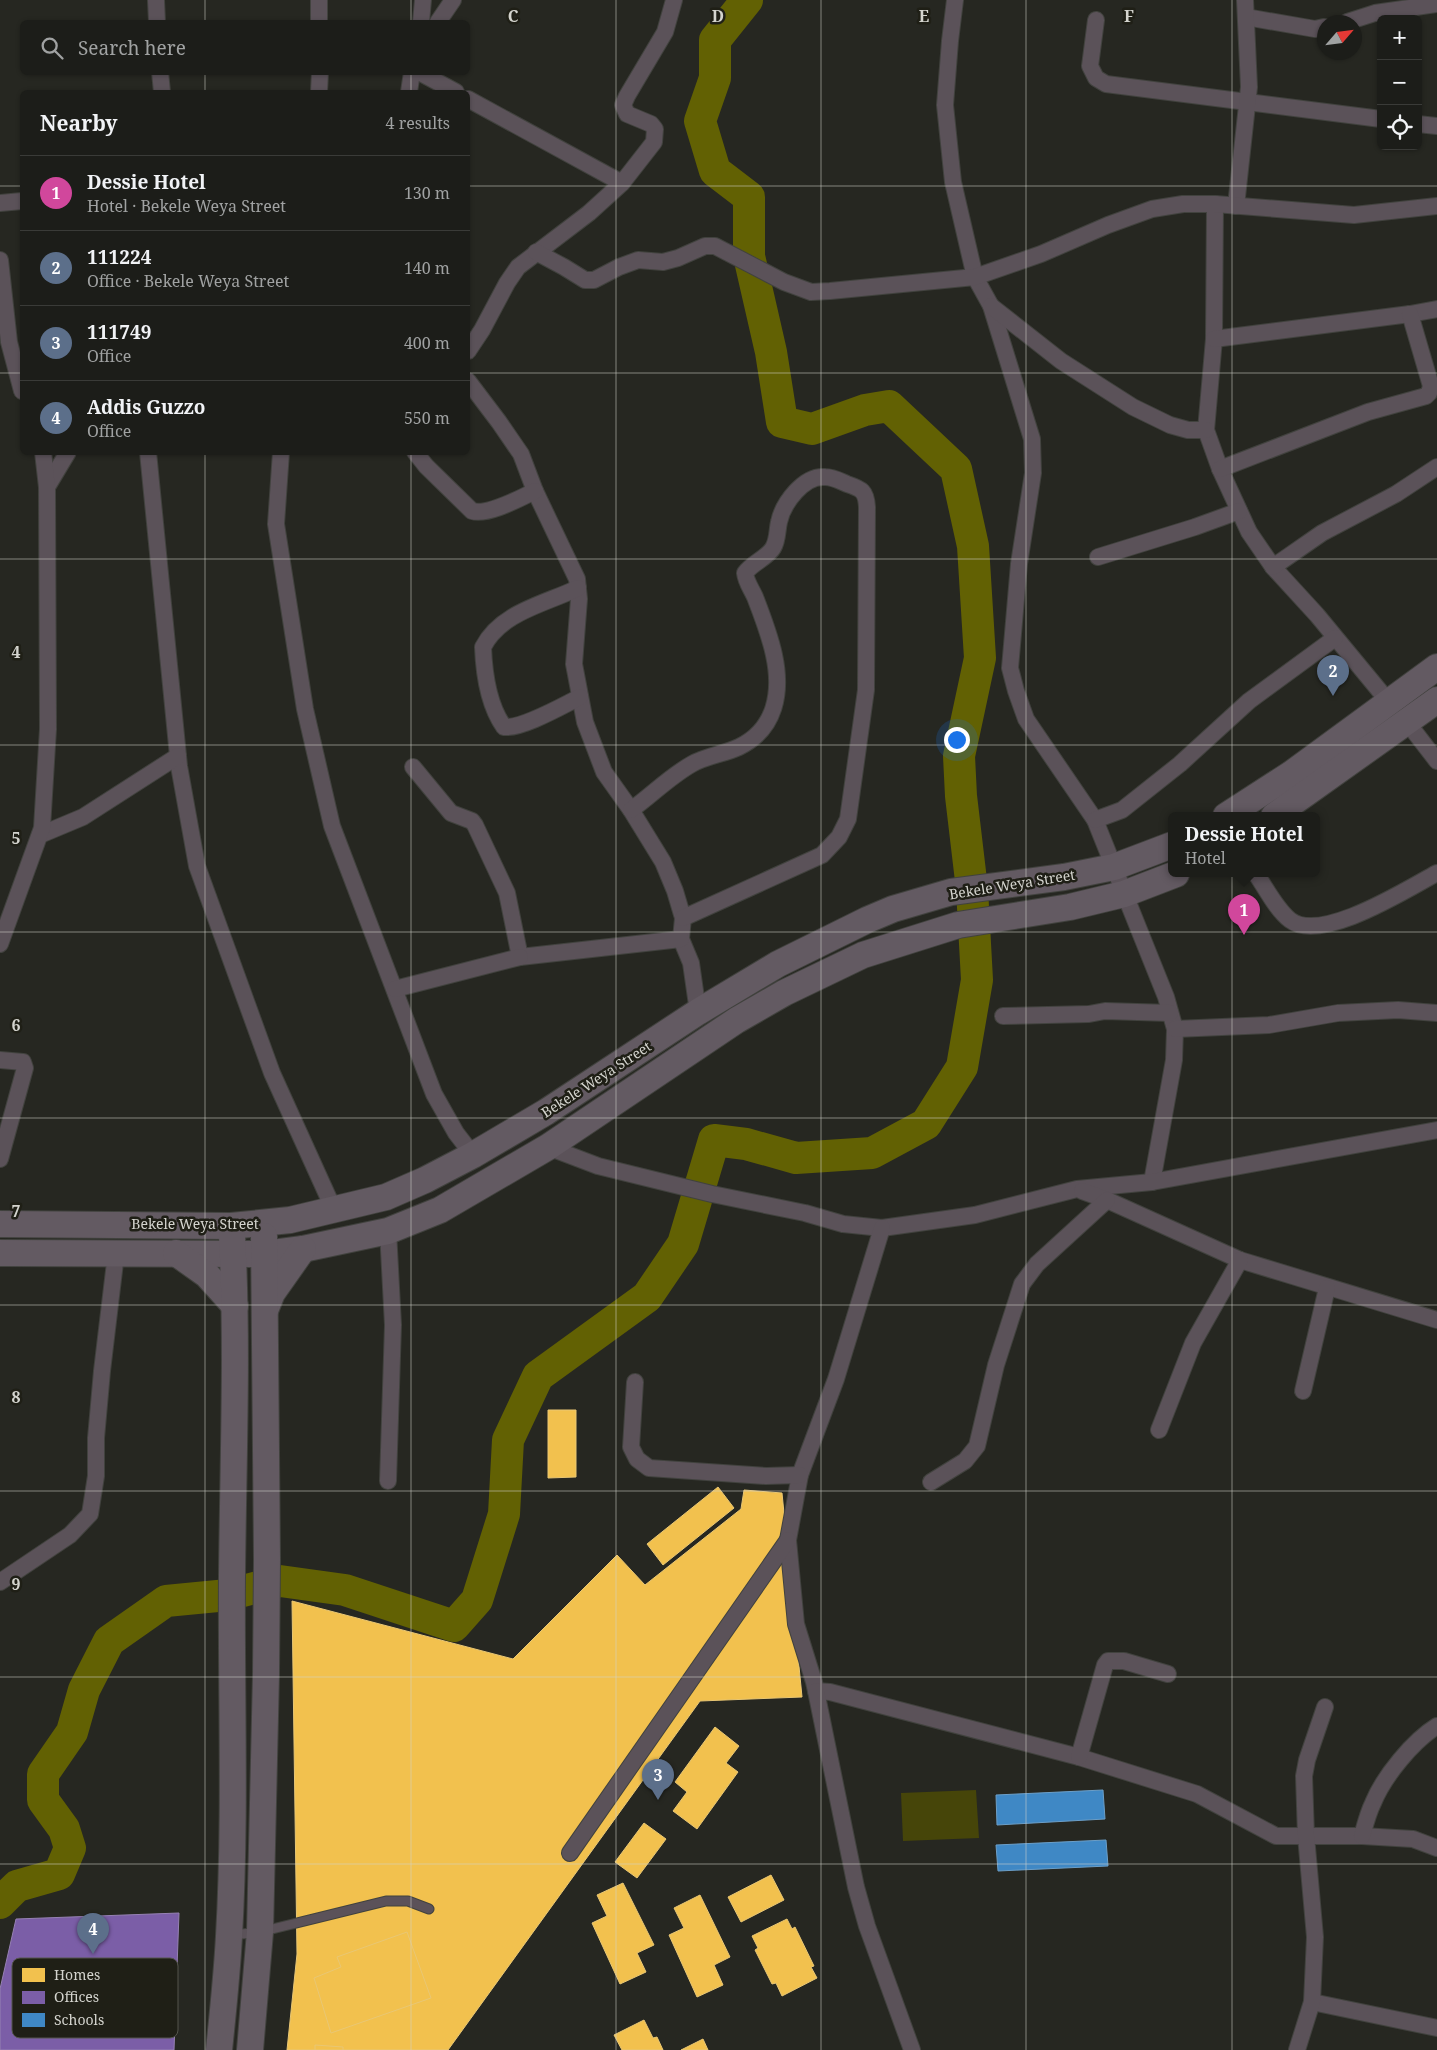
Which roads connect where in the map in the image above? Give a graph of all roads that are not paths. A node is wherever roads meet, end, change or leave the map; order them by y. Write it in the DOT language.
graph roads {
  1 [pos="156,0"];
  2 [pos="319,0"];
  3 [pos="423,0"];
  4 [pos="453,0"];
  5 [pos="674,0"];
  6 [pos="955,0"];
  7 [pos="1246,0"];
  8 [pos="1437,4"];
  9 [pos="1246,17"];
  10 [pos="1362,17"];
  11 [pos="157,20"];
  12 [pos="319,20"];
  13 [pos="421,20"];
  14 [pos="439,20"];
  15 [pos="1096,20"];
  16 [pos="1317,29"];
  17 [pos="160,75"];
  18 [pos="320,75"];
  19 [pos="412,75"];
  20 [pos="425,75"];
  21 [pos="162,90"];
  22 [pos="319,90"];
  23 [pos="409,90"];
  24 [pos="452,90"];
  25 [pos="470,100"];
  26 [pos="1248,102"];
  27 [pos="1377,118"];
  28 [pos="1422,124"];
  29 [pos="1437,126"];
  30 [pos="622,183"];
  31 [pos="20,200"];
  32 [pos="0,204"];
  33 [pos="1215,204"];
  34 [pos="1236,206"];
  35 [pos="1437,206"];
  36 [pos="536,252"];
  37 [pos="0,260"];
  38 [pos="975,277"];
  39 [pos="991,306"];
  40 [pos="1437,309"];
  41 [pos="1410,314"];
  42 [pos="1214,338"];
  43 [pos="470,348"];
  44 [pos="20,383"];
  45 [pos="470,384"];
  46 [pos="1206,430"];
  47 [pos="43,455"];
  48 [pos="66,455"];
  49 [pos="148,455"];
  50 [pos="281,455"];
  51 [pos="417,455"];
  52 [pos="1437,467"];
  53 [pos="1220,469"];
  54 [pos="47,487"];
  55 [pos="535,491"];
  56 [pos="1239,511"];
  57 [pos="1098,557"];
  58 [pos="1273,567"];
  59 [pos="578,588"];
  60 [pos="1335,638"];
  61 [pos="1437,667"];
  62 [pos="580,698"];
  63 [pos="1437,700"];
  64 [pos="1388,702"];
  65 [pos="1408,722"];
  66 [pos="178,756"];
  67 [pos="1437,761"];
  68 [pos="413,767"];
  69 [pos="631,810"];
  70 [pos="1232,812"];
  71 [pos="1280,812"];
  72 [pos="1095,820"];
  73 [pos="40,835"];
  74 [pos="1168,847"];
  75 [pos="1114,867"];
  76 [pos="1437,873"];
  77 [pos="1168,877"];
  78 [pos="1258,877"];
  79 [pos="1124,894"];
  80 [pos="683,918"];
  81 [pos="681,939"];
  82 [pos="0,944"];
  83 [pos="520,957"];
  84 [pos="395,989"];
  85 [pos="698,1012"];
  86 [pos="1170,1013"];
  87 [pos="1437,1013"];
  88 [pos="1003,1016"];
  89 [pos="1175,1029"];
  90 [pos="0,1060"];
  91 [pos="1437,1130"];
  92 [pos="548,1147"];
  93 [pos="473,1155"];
  94 [pos="0,1159"];
  95 [pos="1152,1182"];
  96 [pos="1078,1189"];
  97 [pos="1107,1200"];
  98 [pos="334,1210"];
  99 [pos="264,1223"];
  100 [pos="0,1224"];
  101 [pos="231,1226"];
  102 [pos="882,1228"];
  103 [pos="388,1231"];
  104 [pos="303,1249"];
  105 [pos="0,1253"];
  106 [pos="176,1253"];
  107 [pos="116,1254"];
  108 [pos="265,1254"];
  109 [pos="233,1255"];
  110 [pos="1240,1260"];
  111 [pos="1327,1288"];
  112 [pos="235,1306"];
  113 [pos="265,1311"];
  114 [pos="1437,1320"];
  115 [pos="635,1382"];
  116 [pos="1303,1391"];
  117 [pos="1159,1430"];
  118 [pos="800,1475"];
  119 [pos="388,1481"];
  120 [pos="931,1482"];
  121 [pos="788,1540"];
  122 [pos="0,1582"];
  123 [pos="1168,1674"];
  124 [pos="816,1691"];
  125 [pos="1325,1707"];
  126 [pos="1437,1726"];
  127 [pos="1079,1757"];
  128 [pos="1306,1836"];
  129 [pos="1362,1836"];
  130 [pos="1437,1848"];
  131 [pos="570,1853"];
  132 [pos="429,1910"];
  133 [pos="260,1932"];
  134 [pos="229,1936"];
  135 [pos="1312,2002"];
  136 [pos="1437,2028"];
  137 [pos="219,2050"];
  138 [pos="250,2050"];
  139 [pos="912,2050"];
  140 [pos="1296,2050"];
  1 -- 11 [label="street"];
  2 -- 12 [label="street"];
  3 -- 13 [label="street"];
  4 -- 14 [label="street"];
  5 -- 30 [label="street"];
  6 -- 38 [label="street"];
  7 -- 9 [label="street"];
  8 -- 10 [label="street"];
  9 -- 16 [label="street"];
  9 -- 26 [label="street"];
  15 -- 26 [label="street"];
  17 -- 21 [label="street"];
  18 -- 22 [label="street"];
  19 -- 23 [label="street"];
  20 -- 24 [label="street"];
  25 -- 30 [label="street"];
  26 -- 27 [label="street"];
  26 -- 34 [label="street"];
  28 -- 29 [label="street"];
  30 -- 36 [label="street"];
  31 -- 32 [label="street"];
  33 -- 34 [label="street"];
  33 -- 38 [label="street"];
  33 -- 42 [label="street"];
  34 -- 35 [label="street"];
  36 -- 38 [label="street"];
  36 -- 43 [label="street"];
  37 -- 44 [label="street"];
  38 -- 39 [label="street"];
  39 -- 46 [label="street"];
  39 -- 72 [label="street"];
  40 -- 41 [label="street"];
  41 -- 42 [label="street"];
  41 -- 53 [label="street"];
  42 -- 46 [label="street"];
  45 -- 55 [label="street"];
  46 -- 53 [label="street"];
  47 -- 54 [label="street"];
  48 -- 54 [label="street"];
  49 -- 66 [label="street"];
  50 -- 84 [label="street"];
  51 -- 55 [label="street"];
  52 -- 58 [label="street"];
  53 -- 56 [label="street"];
  54 -- 73 [label="street"];
  55 -- 59 [label="street"];
  56 -- 57 [label="street"];
  56 -- 58 [label="street"];
  58 -- 60 [label="street"];
  59 -- 62 [label="street"];
  59 -- 62 [label="street"];
  60 -- 64 [label="street"];
  60 -- 72 [label="street"];
  61 -- 64 [label="main road"];
  62 -- 69 [label="street"];
  63 -- 65 [label="main road"];
  64 -- 70 [label="main road"];
  65 -- 67 [label="street"];
  65 -- 71 [label="main road"];
  66 -- 73 [label="street"];
  66 -- 98 [label="street"];
  68 -- 83 [label="street"];
  69 -- 80 [label="street"];
  69 -- 80 [label="street"];
  72 -- 75 [label="street"];
  73 -- 82 [label="street"];
  74 -- 75 [label="main road, Bekele Weya Street"];
  75 -- 79 [label="street"];
  75 -- 85 [label="main road, Bekele Weya Street"];
  76 -- 78 [label="street"];
  77 -- 79 [label="main road"];
  79 -- 86 [label="street"];
  79 -- 92 [label="main road"];
  80 -- 81 [label="street"];
  81 -- 83 [label="street"];
  81 -- 85 [label="street"];
  83 -- 84 [label="street"];
  84 -- 93 [label="street"];
  85 -- 93 [label="main road, Bekele Weya Street"];
  86 -- 88 [label="street"];
  86 -- 89 [label="street"];
  87 -- 89 [label="street"];
  89 -- 95 [label="street"];
  90 -- 94 [label="street"];
  91 -- 95 [label="street"];
  92 -- 102 [label="street"];
  92 -- 103 [label="main road"];
  93 -- 98 [label="main road, Bekele Weya Street"];
  95 -- 96 [label="street"];
  96 -- 97 [label="street"];
  96 -- 102 [label="street"];
  97 -- 110 [label="street"];
  97 -- 120 [label="street"];
  98 -- 99 [label="main road, Bekele Weya Street"];
  99 -- 101 [label="main road, Bekele Weya Street"];
  99 -- 108 [label="main road"];
  100 -- 101 [label="main road, Bekele Weya Street"];
  101 -- 109 [label="main road"];
  102 -- 118 [label="street"];
  103 -- 104 [label="main road"];
  103 -- 119 [label="street"];
  104 -- 108 [label="main road"];
  104 -- 113 [label="main road"];
  105 -- 107 [label="main road"];
  106 -- 107 [label="main road"];
  106 -- 109 [label="main road"];
  106 -- 112 [label="main road"];
  107 -- 122 [label="street"];
  108 -- 109 [label="main road"];
  108 -- 113 [label="main road"];
  109 -- 112 [label="main road"];
  110 -- 111 [label="street"];
  110 -- 117 [label="street"];
  111 -- 114 [label="street"];
  111 -- 116 [label="street"];
  112 -- 134 [label="main road"];
  113 -- 133 [label="main road"];
  115 -- 118 [label="street"];
  118 -- 121 [label="street"];
  121 -- 124 [label="street"];
  121 -- 131 [label="street"];
  123 -- 127 [label="street"];
  124 -- 127 [label="street"];
  124 -- 139 [label="street"];
  125 -- 128 [label="street"];
  126 -- 129 [label="street"];
  127 -- 128 [label="street"];
  128 -- 129 [label="street"];
  128 -- 135 [label="street"];
  129 -- 130 [label="street"];
  132 -- 133 [label="lane"];
  133 -- 134 [label="lane"];
  133 -- 138 [label="main road"];
  134 -- 137 [label="main road"];
  135 -- 136 [label="street"];
  135 -- 140 [label="street"];
}
